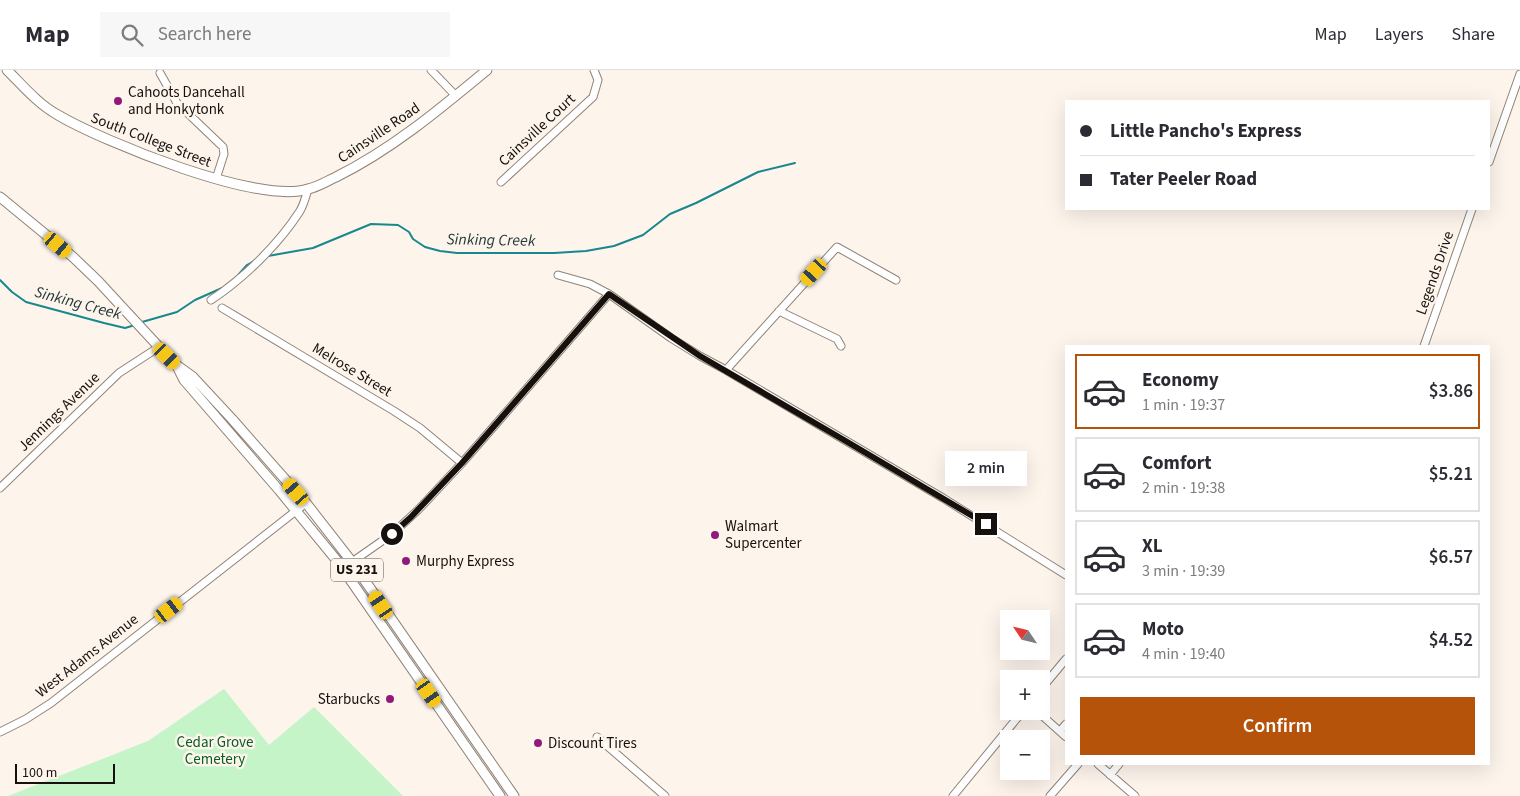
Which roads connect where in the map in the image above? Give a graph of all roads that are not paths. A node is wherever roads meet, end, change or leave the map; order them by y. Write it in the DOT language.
graph roads {
  1 [pos="7,70"];
  2 [pos="431,70"];
  3 [pos="487,70"];
  4 [pos="594,70"];
  5 [pos="160,73"];
  6 [pos="1520,74"];
  7 [pos="456,96"];
  8 [pos="1490,159"];
  9 [pos="216,179"];
  10 [pos="501,182"];
  11 [pos="308,190"];
  12 [pos="0,197"];
  13 [pos="1472,210"];
  14 [pos="558,275"];
  15 [pos="896,280"];
  16 [pos="609,294"];
  17 [pos="211,300"];
  18 [pos="222,308"];
  19 [pos="780,311"];
  20 [pos="1424,345"];
  21 [pos="841,346"];
  22 [pos="159,347"];
  23 [pos="175,364"];
  24 [pos="726,370"];
  25 [pos="462,463"];
  26 [pos="0,488"];
  27 [pos="306,503"];
  28 [pos="296,510"];
  29 [pos="352,562"];
  30 [pos="1065,574"];
  31 [pos="1065,660"];
  32 [pos="1050,678"];
  33 [pos="1016,720"];
  34 [pos="1047,720"];
  35 [pos="1065,725"];
  36 [pos="1060,731"];
  37 [pos="0,732"];
  38 [pos="1065,736"];
  39 [pos="597,737"];
  40 [pos="1077,765"];
  41 [pos="1099,765"];
  42 [pos="1118,765"];
  43 [pos="1110,775"];
  44 [pos="500,796"];
  45 [pos="514,796"];
  46 [pos="665,796"];
  47 [pos="953,796"];
  48 [pos="1050,796"];
  49 [pos="1135,796"];
  1 -- 9 [label="main road, South College Street"];
  2 -- 7 [label="street"];
  3 -- 7 [label="main road, Cainsville Road"];
  4 -- 10 [label="street, Cainsville Court"];
  5 -- 9 [label="street"];
  6 -- 8 [label="street"];
  7 -- 11 [label="main road, Cainsville Road"];
  9 -- 11 [label="main road, Cainsville Road"];
  11 -- 17 [label="street"];
  12 -- 22 [label="main road, US 231"];
  13 -- 20 [label="street, Legends Drive"];
  14 -- 16 [label="street"];
  15 -- 19 [label="street"];
  16 -- 24 [label="street"];
  16 -- 25 [label="street"];
  18 -- 25 [label="street, Melrose Street"];
  19 -- 21 [label="street"];
  19 -- 24 [label="street"];
  22 -- 23 [label="main road, US 231"];
  22 -- 26 [label="street, Jennings Avenue"];
  23 -- 27 [label="main road, US 231"];
  23 -- 28 [label="main road, US 231"];
  24 -- 30 [label="street"];
  25 -- 29 [label="street"];
  27 -- 28 [label="street, West Adams Avenue"];
  27 -- 29 [label="main road, US 231"];
  28 -- 37 [label="street, West Adams Avenue"];
  28 -- 44 [label="main road, US 231"];
  29 -- 45 [label="main road, US 231"];
  31 -- 32 [label="street"];
  33 -- 47 [label="street"];
  34 -- 36 [label="street"];
  35 -- 36 [label="street"];
  36 -- 38 [label="street"];
  39 -- 46 [label="street"];
  40 -- 48 [label="street"];
  41 -- 43 [label="street"];
  42 -- 43 [label="street"];
  43 -- 49 [label="street"];
}
